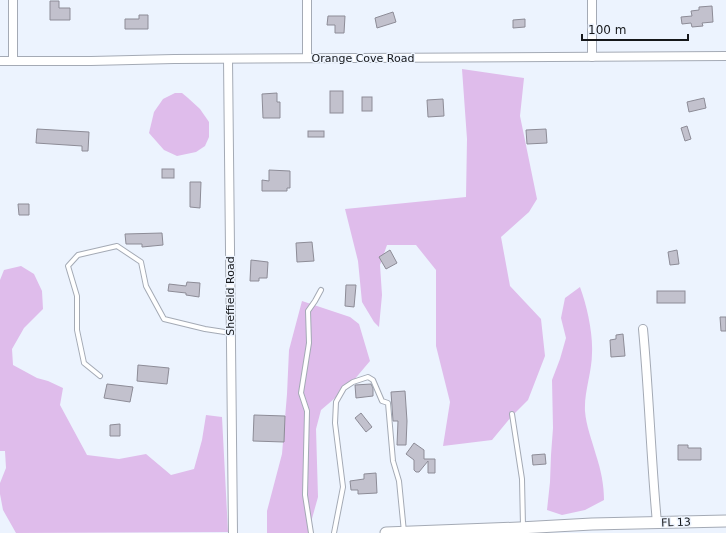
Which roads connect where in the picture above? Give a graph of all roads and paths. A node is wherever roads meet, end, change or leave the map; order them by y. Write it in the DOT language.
graph roads {
  1 [pos="14,0"];
  2 [pos="307,0"];
  3 [pos="592,0"];
  4 [pos="726,56"];
  5 [pos="592,57"];
  6 [pos="307,58"];
  7 [pos="228,59"];
  8 [pos="0,61"];
  9 [pos="13,61"];
  10 [pos="321,290"];
  11 [pos="643,329"];
  12 [pos="231,333"];
  13 [pos="100,376"];
  14 [pos="512,414"];
  15 [pos="726,521"];
  16 [pos="657,523"];
  17 [pos="521,530"];
  18 [pos="404,532"];
  19 [pos="233,533"];
  20 [pos="311,533"];
  21 [pos="334,533"];
  22 [pos="386,533"];
  1 -- 9 [label="street"];
  2 -- 6 [label="street"];
  3 -- 5 [label="street"];
  4 -- 5 [label="street, Orange Cove Road"];
  5 -- 6 [label="street, Orange Cove Road"];
  6 -- 7 [label="street, Orange Cove Road"];
  7 -- 9 [label="street, Orange Cove Road"];
  7 -- 12 [label="street, Sheffield Road"];
  8 -- 9 [label="street, Orange Cove Road"];
  10 -- 20 [label="lane"];
  11 -- 16 [label="street"];
  12 -- 13 [label="lane"];
  12 -- 19 [label="street, Sheffield Road"];
  14 -- 17 [label="lane"];
  15 -- 16 [label="main road, FL 13"];
  16 -- 17 [label="main road, FL 13"];
  17 -- 18 [label="main road, FL 13"];
  18 -- 21 [label="lane"];
  18 -- 22 [label="main road, FL 13"];
}
